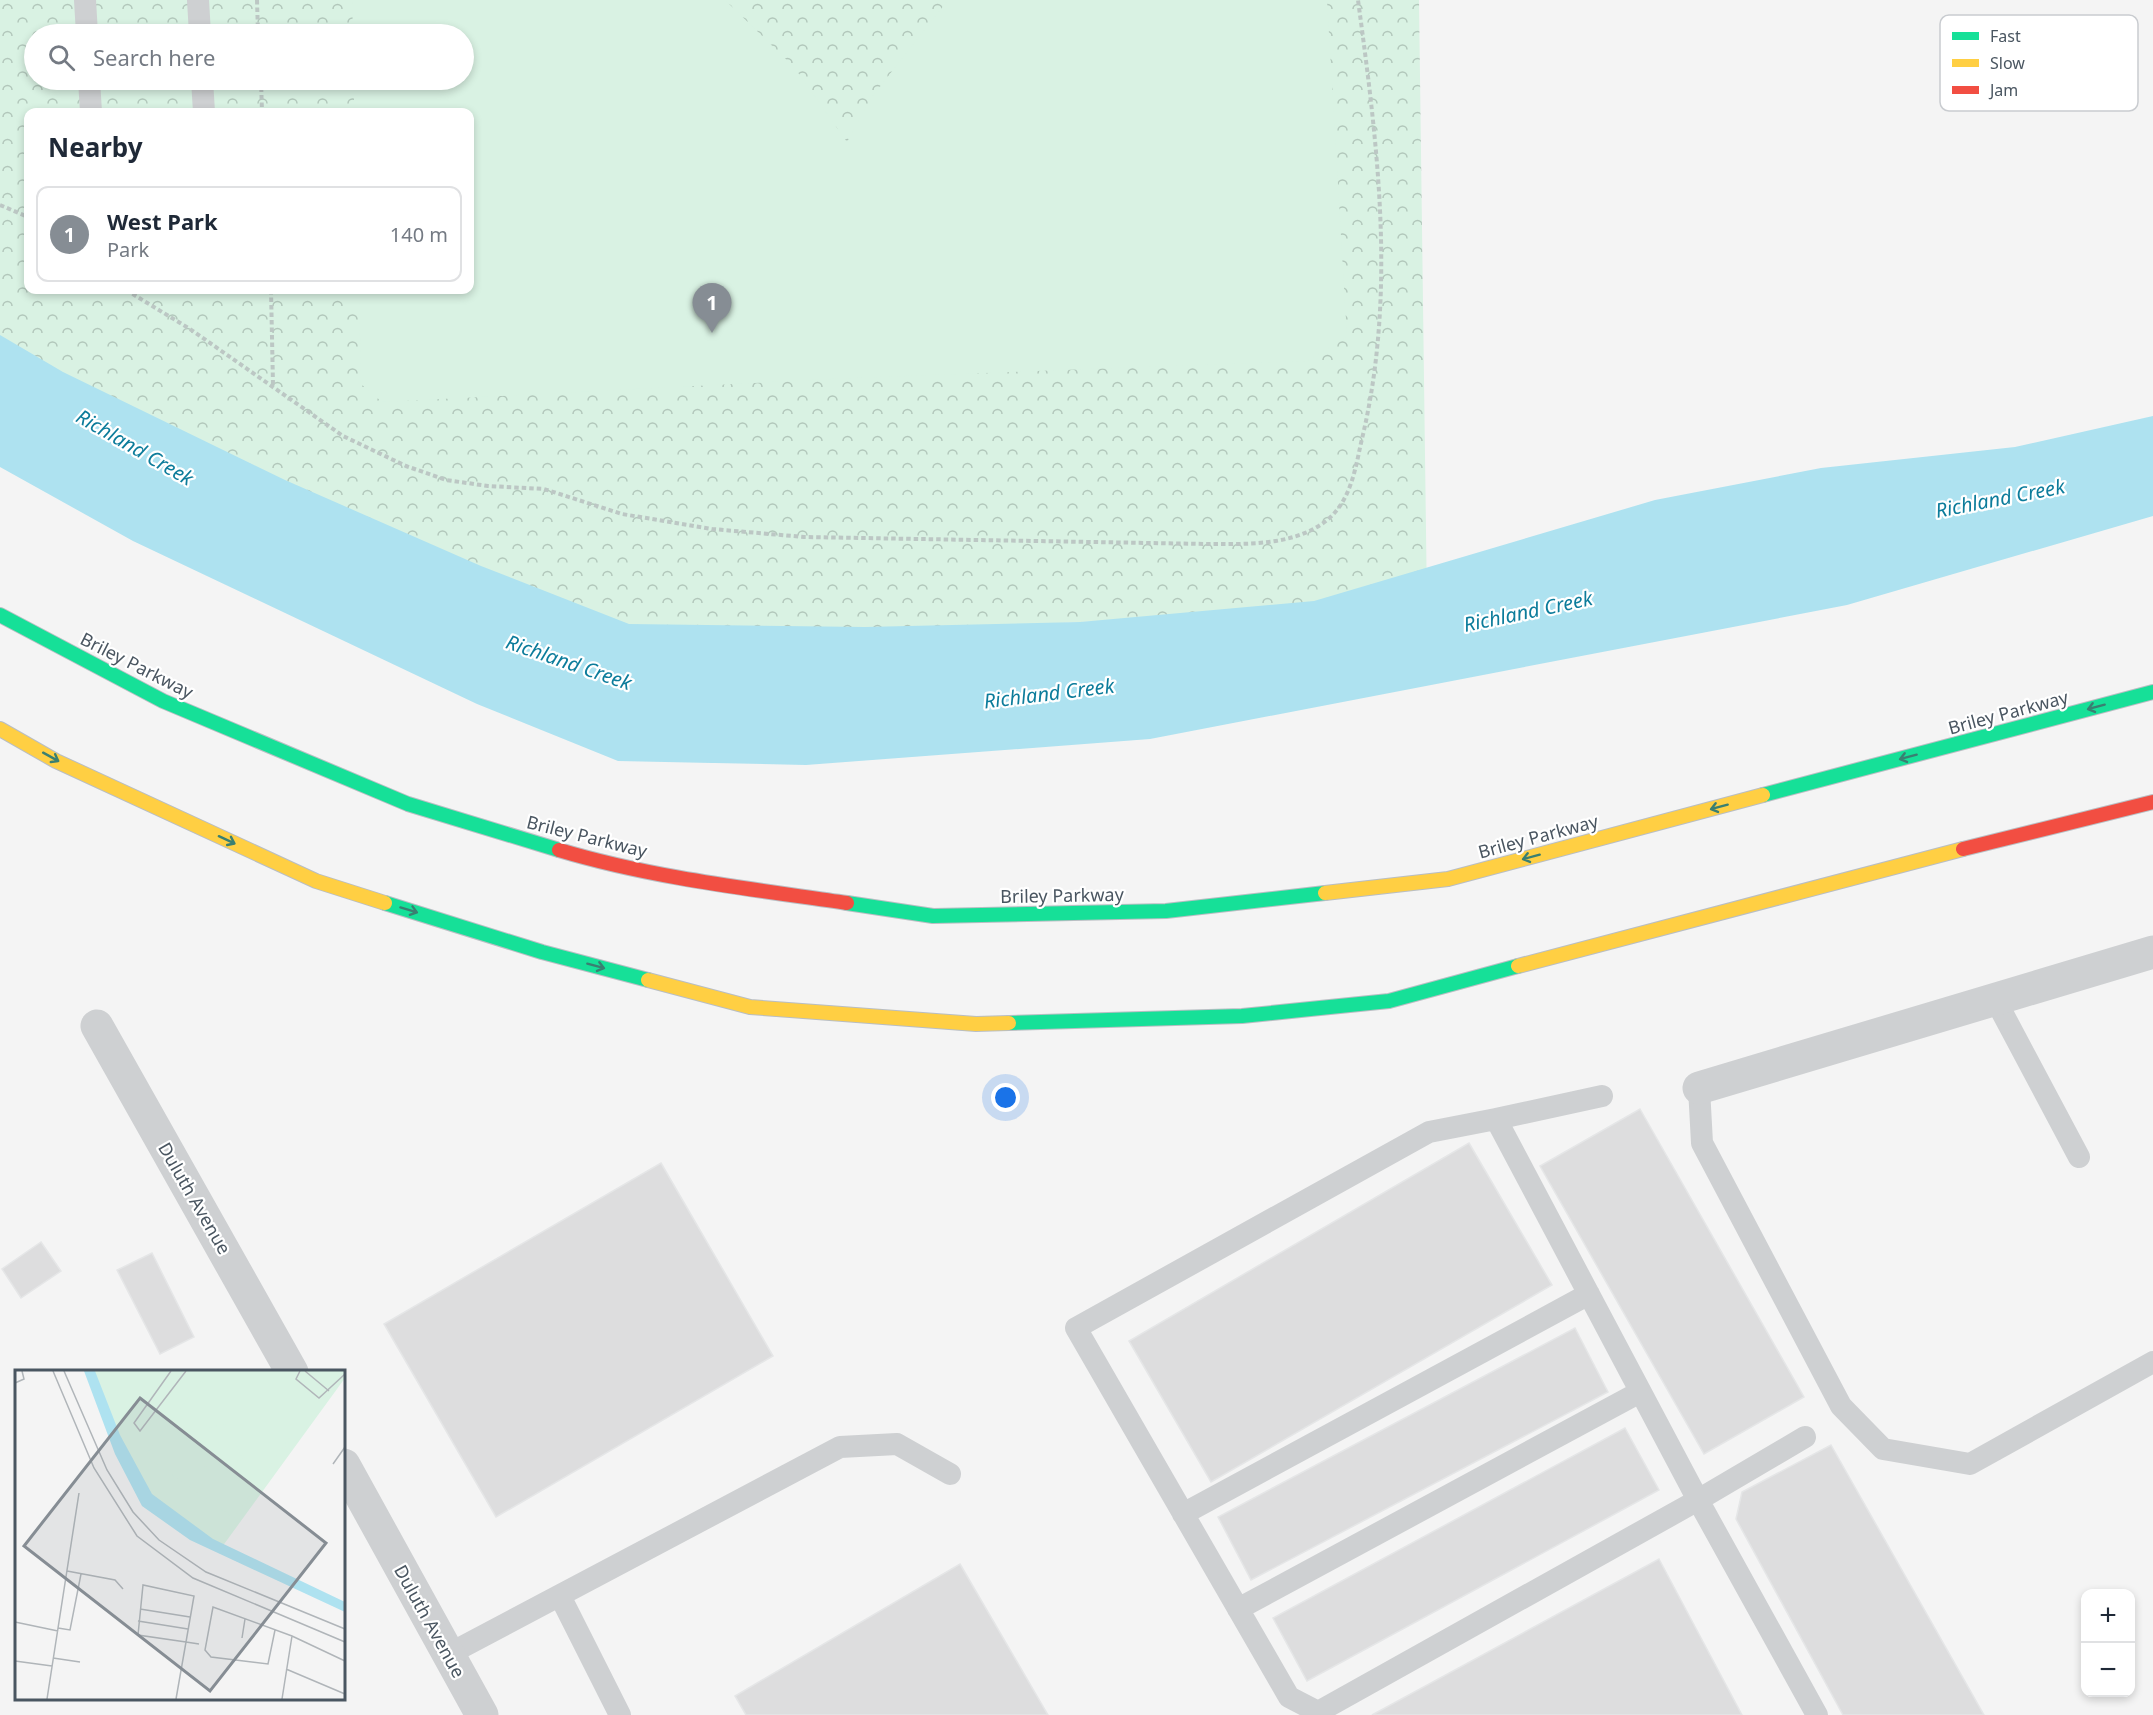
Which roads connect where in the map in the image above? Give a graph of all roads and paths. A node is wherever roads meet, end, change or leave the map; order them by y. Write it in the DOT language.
graph roads {
  1 [pos="85,0"];
  2 [pos="198,0"];
  3 [pos="257,0"];
  4 [pos="1358,0"];
  5 [pos="86,24"];
  6 [pos="199,24"];
  7 [pos="258,24"];
  8 [pos="90,90"];
  9 [pos="203,90"];
  10 [pos="261,90"];
  11 [pos="91,108"];
  12 [pos="204,108"];
  13 [pos="262,108"];
  14 [pos="0,205"];
  15 [pos="24,215"];
  16 [pos="132,294"];
  17 [pos="271,294"];
  18 [pos="273,385"];
  19 [pos="0,615"];
  20 [pos="2153,693"];
  21 [pos="0,729"];
  22 [pos="2153,802"];
  23 [pos="2153,952"];
  24 [pos="1995,999"];
  25 [pos="97,1026"];
  26 [pos="1699,1088"];
  27 [pos="1602,1095"];
  28 [pos="1496,1119"];
  29 [pos="2079,1157"];
  30 [pos="1589,1294"];
  31 [pos="2153,1362"];
  32 [pos="291,1370"];
  33 [pos="1640,1392"];
  34 [pos="1805,1437"];
  35 [pos="345,1467"];
  36 [pos="950,1474"];
  37 [pos="1698,1500"];
  38 [pos="1183,1514"];
  39 [pos="560,1596"];
  40 [pos="1238,1608"];
  41 [pos="448,1654"];
  42 [pos="482,1715"];
  43 [pos="620,1715"];
  44 [pos="1817,1715"];
  1 -- 5 [label="lane"];
  2 -- 6 [label="lane"];
  3 -- 7 [label="path"];
  4 -- 18 [label="path"];
  8 -- 11 [label="lane"];
  9 -- 12 [label="lane"];
  10 -- 13 [label="path"];
  14 -- 15 [label="path"];
  16 -- 18 [label="path"];
  17 -- 18 [label="path"];
  20 -- 19 [label="highway, Briley Parkway, one-way"];
  21 -- 22 [label="highway, one-way"];
  23 -- 24 [label="street"];
  24 -- 26 [label="street"];
  24 -- 29 [label="lane"];
  25 -- 32 [label="street, Duluth Avenue"];
  26 -- 31 [label="lane"];
  27 -- 28 [label="lane"];
  28 -- 30 [label="lane"];
  28 -- 38 [label="lane"];
  30 -- 33 [label="lane"];
  30 -- 38 [label="lane"];
  33 -- 37 [label="lane"];
  33 -- 40 [label="lane"];
  34 -- 37 [label="lane"];
  35 -- 41 [label="street, Duluth Avenue"];
  36 -- 39 [label="lane"];
  37 -- 40 [label="lane"];
  37 -- 44 [label="lane"];
  38 -- 40 [label="lane"];
  39 -- 41 [label="lane"];
  39 -- 43 [label="lane"];
  41 -- 42 [label="street, Duluth Avenue"];
}
